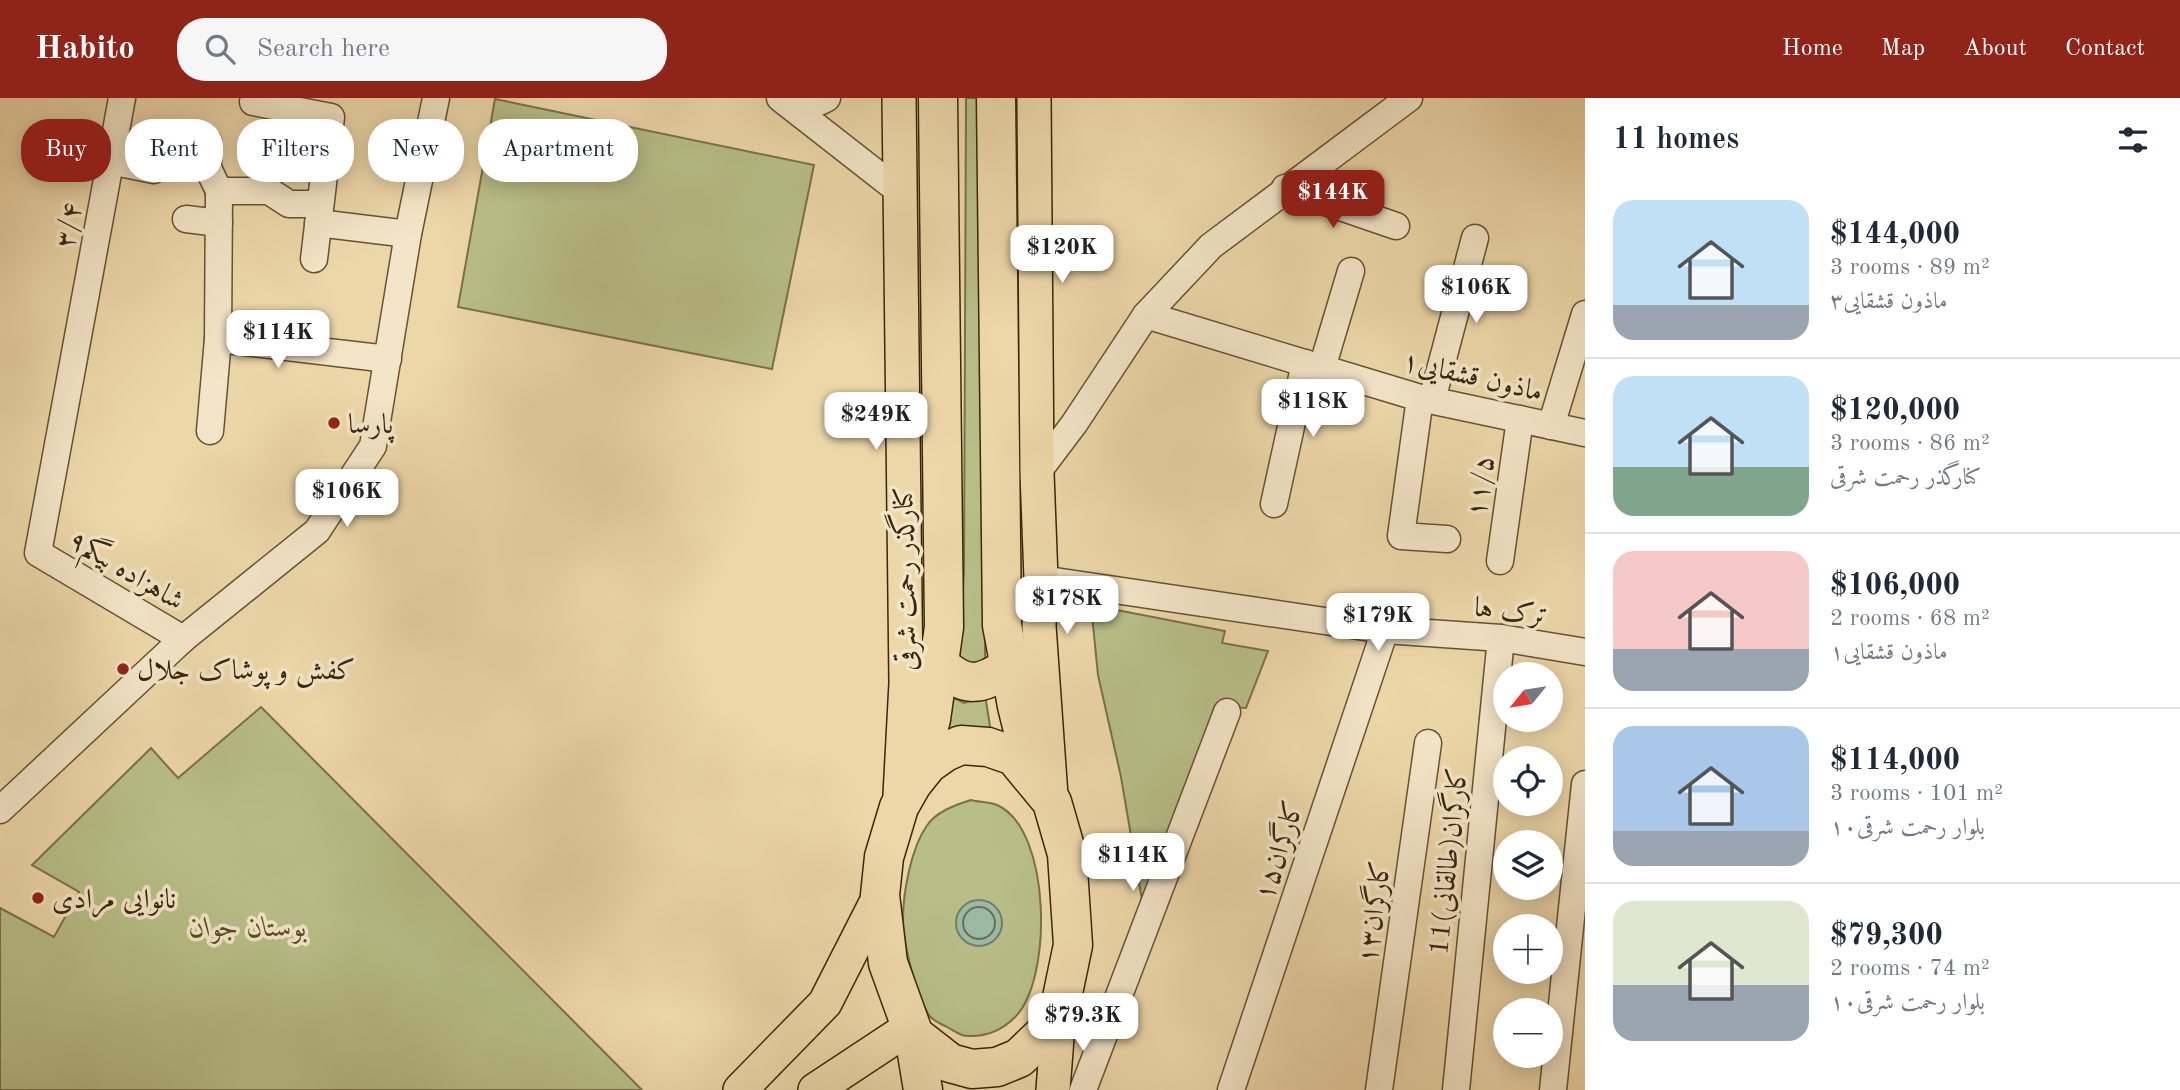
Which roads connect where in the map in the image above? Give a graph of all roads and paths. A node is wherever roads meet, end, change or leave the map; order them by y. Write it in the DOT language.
graph roads {
  1 [pos="122,98"];
  2 [pos="436,98"];
  3 [pos="780,98"];
  4 [pos="786,98"];
  5 [pos="827,98"];
  6 [pos="899,98"];
  7 [pos="938,98"];
  8 [pos="996,98"];
  9 [pos="1034,98"];
  10 [pos="1409,98"];
  11 [pos="253,102"];
  12 [pos="111,156"];
  13 [pos="106,182"];
  14 [pos="215,182"];
  15 [pos="1285,188"];
  16 [pos="219,191"];
  17 [pos="899,191"];
  18 [pos="319,214"];
  19 [pos="186,219"];
  20 [pos="219,223"];
  21 [pos="1396,226"];
  22 [pos="408,234"];
  23 [pos="1475,238"];
  24 [pos="314,259"];
  25 [pos="1351,271"];
  26 [pos="1585,314"];
  27 [pos="1146,315"];
  28 [pos="218,339"];
  29 [pos="388,359"];
  30 [pos="1313,365"];
  31 [pos="1426,399"];
  32 [pos="1520,419"];
  33 [pos="1551,426"];
  34 [pos="210,431"];
  35 [pos="1585,433"];
  36 [pos="1037,473"];
  37 [pos="1274,504"];
  38 [pos="1447,540"];
  39 [pos="38,552"];
  40 [pos="1500,561"];
  41 [pos="1041,579"];
  42 [pos="1385,630"];
  43 [pos="1501,638"];
  44 [pos="183,639"];
  45 [pos="1585,652"];
  46 [pos="939,664"];
  47 [pos="1010,666"];
  48 [pos="1227,712"];
  49 [pos="1428,743"];
  50 [pos="1585,785"];
  51 [pos="1044,790"];
  52 [pos="905,796"];
  53 [pos="0,810"];
  54 [pos="880,895"];
  55 [pos="1051,1024"];
  56 [pos="912,1032"];
  57 [pos="776,1054"];
  58 [pos="740,1090"];
  59 [pos="808,1090"];
  60 [pos="815,1090"];
  61 [pos="923,1090"];
  62 [pos="1025,1090"];
  63 [pos="1054,1090"];
  64 [pos="1083,1090"];
  65 [pos="1231,1090"];
  66 [pos="1379,1090"];
  67 [pos="1456,1090"];
  68 [pos="1553,1090"];
  1 -- 12 [label="street, ۳/۴"];
  2 -- 22 [label="street"];
  3 -- 17 [label="street"];
  4 -- 5 [label="street"];
  6 -- 17 [label="main road, کنارگذر رحمت شرقی"];
  7 -- 46 [label="highway"];
  8 -- 47 [label="highway"];
  9 -- 36 [label="main road"];
  10 -- 15 [label="street"];
  11 -- 18 [label="street"];
  13 -- 39 [label="street, ۳/۴"];
  14 -- 16 [label="street"];
  15 -- 21 [label="street"];
  15 -- 27 [label="street"];
  16 -- 18 [label="street"];
  16 -- 20 [label="street"];
  17 -- 52 [label="main road, کنارگذر رحمت شرقی"];
  18 -- 22 [label="street"];
  18 -- 24 [label="street"];
  19 -- 20 [label="street"];
  20 -- 28 [label="street"];
  22 -- 29 [label="street"];
  23 -- 31 [label="street"];
  25 -- 30 [label="street"];
  26 -- 33 [label="street"];
  27 -- 30 [label="street, ماذون قشقایی۱"];
  27 -- 36 [label="street"];
  28 -- 29 [label="street"];
  28 -- 34 [label="street"];
  29 -- 44 [label="street"];
  30 -- 31 [label="street, ماذون قشقایی۱"];
  30 -- 37 [label="street"];
  31 -- 32 [label="street, ماذون قشقایی۱"];
  31 -- 38 [label="street"];
  32 -- 33 [label="street, ماذون قشقایی۱"];
  32 -- 40 [label="street, ۱۱/۵"];
  33 -- 35 [label="street, ماذون قشقایی۱"];
  36 -- 41 [label="main road"];
  39 -- 44 [label="street, شاهزاده بیگم۹"];
  41 -- 42 [label="street, ترک ها"];
  41 -- 51 [label="main road"];
  42 -- 43 [label="street, ترک ها"];
  42 -- 65 [label="street, ۱۵کارگران"];
  43 -- 45 [label="street, ترک ها"];
  43 -- 67 [label="street, 11کارگران(طالقانی)"];
  44 -- 53 [label="street"];
  46 -- 47 [label="highway"];
  46 -- 52 [label="highway"];
  47 -- 51 [label="highway"];
  48 -- 64 [label="street"];
  49 -- 66 [label="street, کارگران۱۳"];
  50 -- 68 [label="street"];
  51 -- 52 [label="highway"];
  51 -- 55 [label="highway"];
  52 -- 54 [label="highway"];
  54 -- 56 [label="highway"];
  54 -- 57 [label="main road"];
  55 -- 56 [label="highway"];
  55 -- 62 [label="highway"];
  55 -- 63 [label="main road"];
  56 -- 60 [label="main road"];
  56 -- 61 [label="highway"];
  57 -- 58 [label="main road"];
  57 -- 59 [label="main road"];
}
